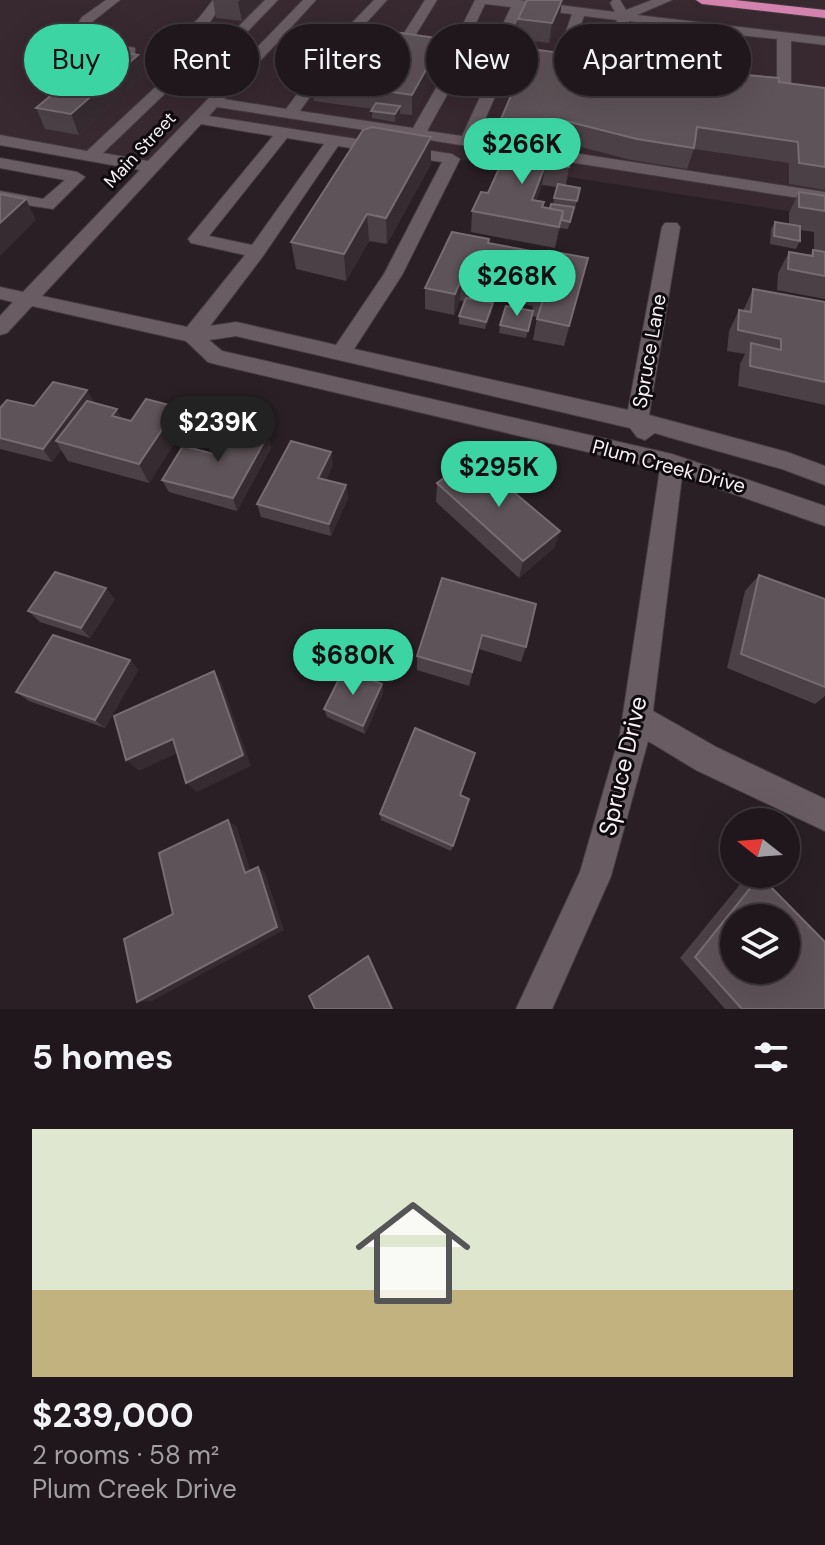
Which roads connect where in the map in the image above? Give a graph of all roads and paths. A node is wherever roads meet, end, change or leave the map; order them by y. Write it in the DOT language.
graph roads {
  1 [pos="114,0"];
  2 [pos="219,0"];
  3 [pos="272,0"];
  4 [pos="310,0"];
  5 [pos="381,0"];
  6 [pos="431,0"];
  7 [pos="482,0"];
  8 [pos="610,0"];
  9 [pos="666,0"];
  10 [pos="702,0"];
  11 [pos="519,4"];
  12 [pos="579,12"];
  13 [pos="825,14"];
  14 [pos="624,17"];
  15 [pos="309,19"];
  16 [pos="223,24"];
  17 [pos="225,24"];
  18 [pos="320,24"];
  19 [pos="358,24"];
  20 [pos="472,24"];
  21 [pos="512,24"];
  22 [pos="621,24"];
  23 [pos="681,24"];
  24 [pos="751,32"];
  25 [pos="259,33"];
  26 [pos="410,34"];
  27 [pos="784,36"];
  28 [pos="274,37"];
  29 [pos="825,41"];
  30 [pos="130,51"];
  31 [pos="259,53"];
  32 [pos="538,62"];
  33 [pos="784,95"];
  34 [pos="154,96"];
  35 [pos="219,96"];
  36 [pos="303,96"];
  37 [pos="437,96"];
  38 [pos="485,96"];
  39 [pos="213,102"];
  40 [pos="290,114"];
  41 [pos="197,119"];
  42 [pos="283,133"];
  43 [pos="417,134"];
  44 [pos="0,140"];
  45 [pos="334,141"];
  46 [pos="468,141"];
  47 [pos="91,156"];
  48 [pos="0,163"];
  49 [pos="152,167"];
  50 [pos="0,196"];
  51 [pos="825,197"];
  52 [pos="671,227"];
  53 [pos="257,252"];
  54 [pos="0,293"];
  55 [pos="27,299"];
  56 [pos="0,328"];
  57 [pos="192,335"];
  58 [pos="341,353"];
  59 [pos="637,421"];
  60 [pos="672,463"];
  61 [pos="825,476"];
  62 [pos="825,516"];
  63 [pos="637,718"];
  64 [pos="825,815"];
  65 [pos="534,1009"];
  1 -- 30 [label="street"];
  2 -- 16 [label="street"];
  3 -- 17 [label="street"];
  4 -- 15 [label="street, Main Street"];
  5 -- 19 [label="street"];
  6 -- 26 [label="street"];
  7 -- 11 [label="street"];
  7 -- 20 [label="street"];
  8 -- 14 [label="street"];
  9 -- 14 [label="street"];
  10 -- 13 [label="highway"];
  11 -- 12 [label="street"];
  11 -- 21 [label="street"];
  12 -- 14 [label="street"];
  12 -- 32 [label="street"];
  14 -- 22 [label="street"];
  14 -- 23 [label="street"];
  15 -- 18 [label="street"];
  15 -- 28 [label="street, Main Street"];
  24 -- 27 [label="street"];
  25 -- 28 [label="street"];
  27 -- 29 [label="street"];
  27 -- 33 [label="street"];
  28 -- 31 [label="street, Main Street"];
  34 -- 47 [label="street"];
  35 -- 39 [label="street, Main Street"];
  36 -- 40 [label="street"];
  37 -- 43 [label="street"];
  38 -- 46 [label="street"];
  39 -- 40 [label="street"];
  39 -- 41 [label="street, Main Street"];
  40 -- 43 [label="street"];
  41 -- 42 [label="street"];
  41 -- 49 [label="street, Main Street"];
  42 -- 45 [label="street"];
  42 -- 53 [label="street"];
  43 -- 46 [label="street"];
  44 -- 47 [label="street"];
  45 -- 53 [label="street"];
  45 -- 58 [label="street"];
  46 -- 51 [label="street"];
  47 -- 49 [label="street"];
  48 -- 50 [label="street"];
  49 -- 55 [label="street, Main Street"];
  52 -- 59 [label="street, Spruce Lane"];
  53 -- 57 [label="street"];
  54 -- 55 [label="street, Plum Creek Drive"];
  55 -- 56 [label="street, Main Street"];
  55 -- 57 [label="street, Plum Creek Drive"];
  57 -- 58 [label="street, Plum Creek Drive"];
  57 -- 60 [label="street, Plum Creek Drive"];
  58 -- 59 [label="street, Plum Creek Drive"];
  59 -- 60 [label="street, Spruce Lane"];
  59 -- 61 [label="street, Plum Creek Drive"];
  60 -- 62 [label="street, Plum Creek Drive"];
  60 -- 63 [label="street, Spruce Drive"];
  63 -- 64 [label="street"];
  63 -- 65 [label="street, Spruce Drive"];
}
